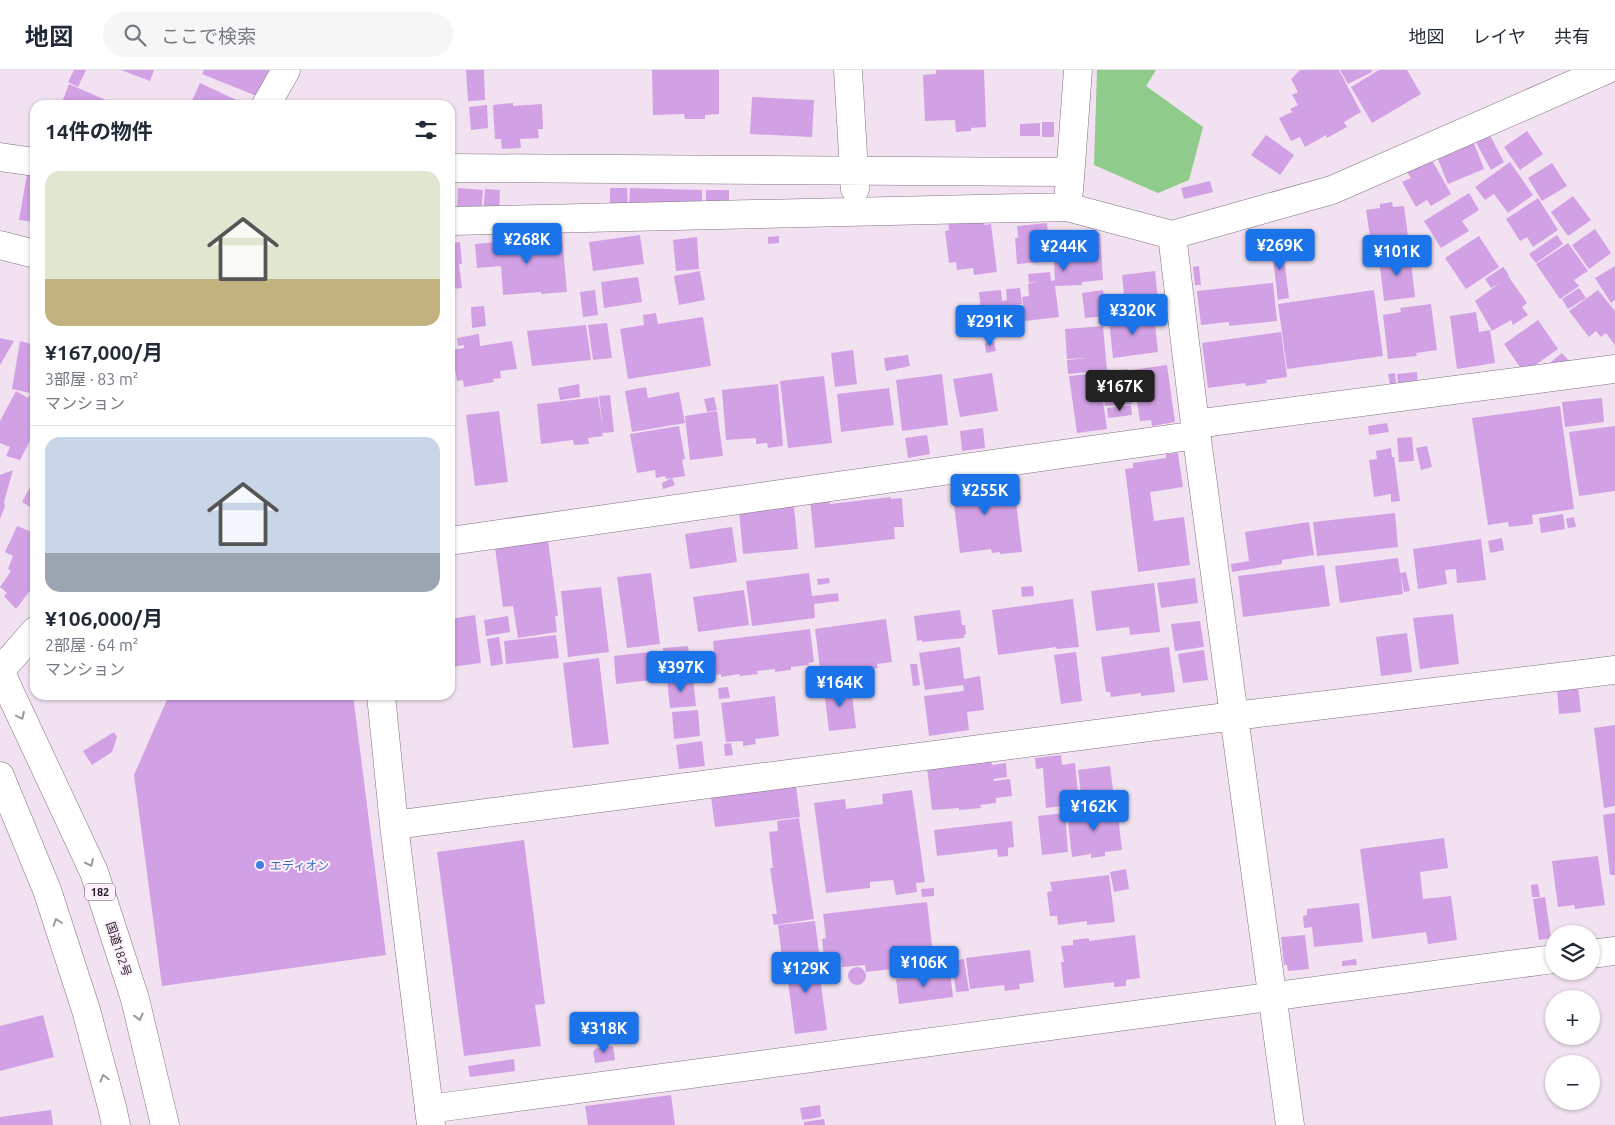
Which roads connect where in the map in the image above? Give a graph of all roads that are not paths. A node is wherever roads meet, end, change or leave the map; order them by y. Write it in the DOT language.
graph roads {
  1 [pos="286,70"];
  2 [pos="848,70"];
  3 [pos="1078,70"];
  4 [pos="1606,70"];
  5 [pos="269,100"];
  6 [pos="0,157"];
  7 [pos="30,161"];
  8 [pos="455,168"];
  9 [pos="854,172"];
  10 [pos="1070,172"];
  11 [pos="1067,207"];
  12 [pos="856,211"];
  13 [pos="455,221"];
  14 [pos="1172,235"];
  15 [pos="0,245"];
  16 [pos="30,253"];
  17 [pos="1615,369"];
  18 [pos="1196,430"];
  19 [pos="455,540"];
  20 [pos="30,637"];
  21 [pos="1615,670"];
  22 [pos="0,671"];
  23 [pos="382,700"];
  24 [pos="1234,716"];
  25 [pos="0,776"];
  26 [pos="394,824"];
  27 [pos="1615,951"];
  28 [pos="1600,953"];
  29 [pos="1545,960"];
  30 [pos="1273,996"];
  31 [pos="430,1117"];
  32 [pos="116,1125"];
  33 [pos="164,1125"];
  34 [pos="1290,1125"];
  1 -- 5 [label="main road"];
  2 -- 9 [label="main road"];
  3 -- 10 [label="main road"];
  4 -- 14 [label="main road"];
  6 -- 7 [label="main road"];
  8 -- 9 [label="main road"];
  9 -- 10 [label="main road"];
  9 -- 12 [label="main road"];
  10 -- 11 [label="main road"];
  11 -- 12 [label="main road"];
  11 -- 14 [label="main road"];
  12 -- 13 [label="main road"];
  14 -- 18 [label="main road"];
  15 -- 16 [label="main road"];
  17 -- 18 [label="main road"];
  18 -- 19 [label="main road"];
  18 -- 24 [label="main road"];
  20 -- 22 [label="main road"];
  21 -- 24 [label="main road"];
  22 -- 33 [label="main road, 国道182号 / 182, one-way"];
  23 -- 26 [label="main road"];
  24 -- 26 [label="main road"];
  24 -- 30 [label="main road"];
  32 -- 25 [label="main road, one-way"];
  26 -- 31 [label="main road"];
  27 -- 28 [label="main road"];
  29 -- 30 [label="main road"];
  30 -- 31 [label="main road"];
  30 -- 34 [label="main road"];
}
